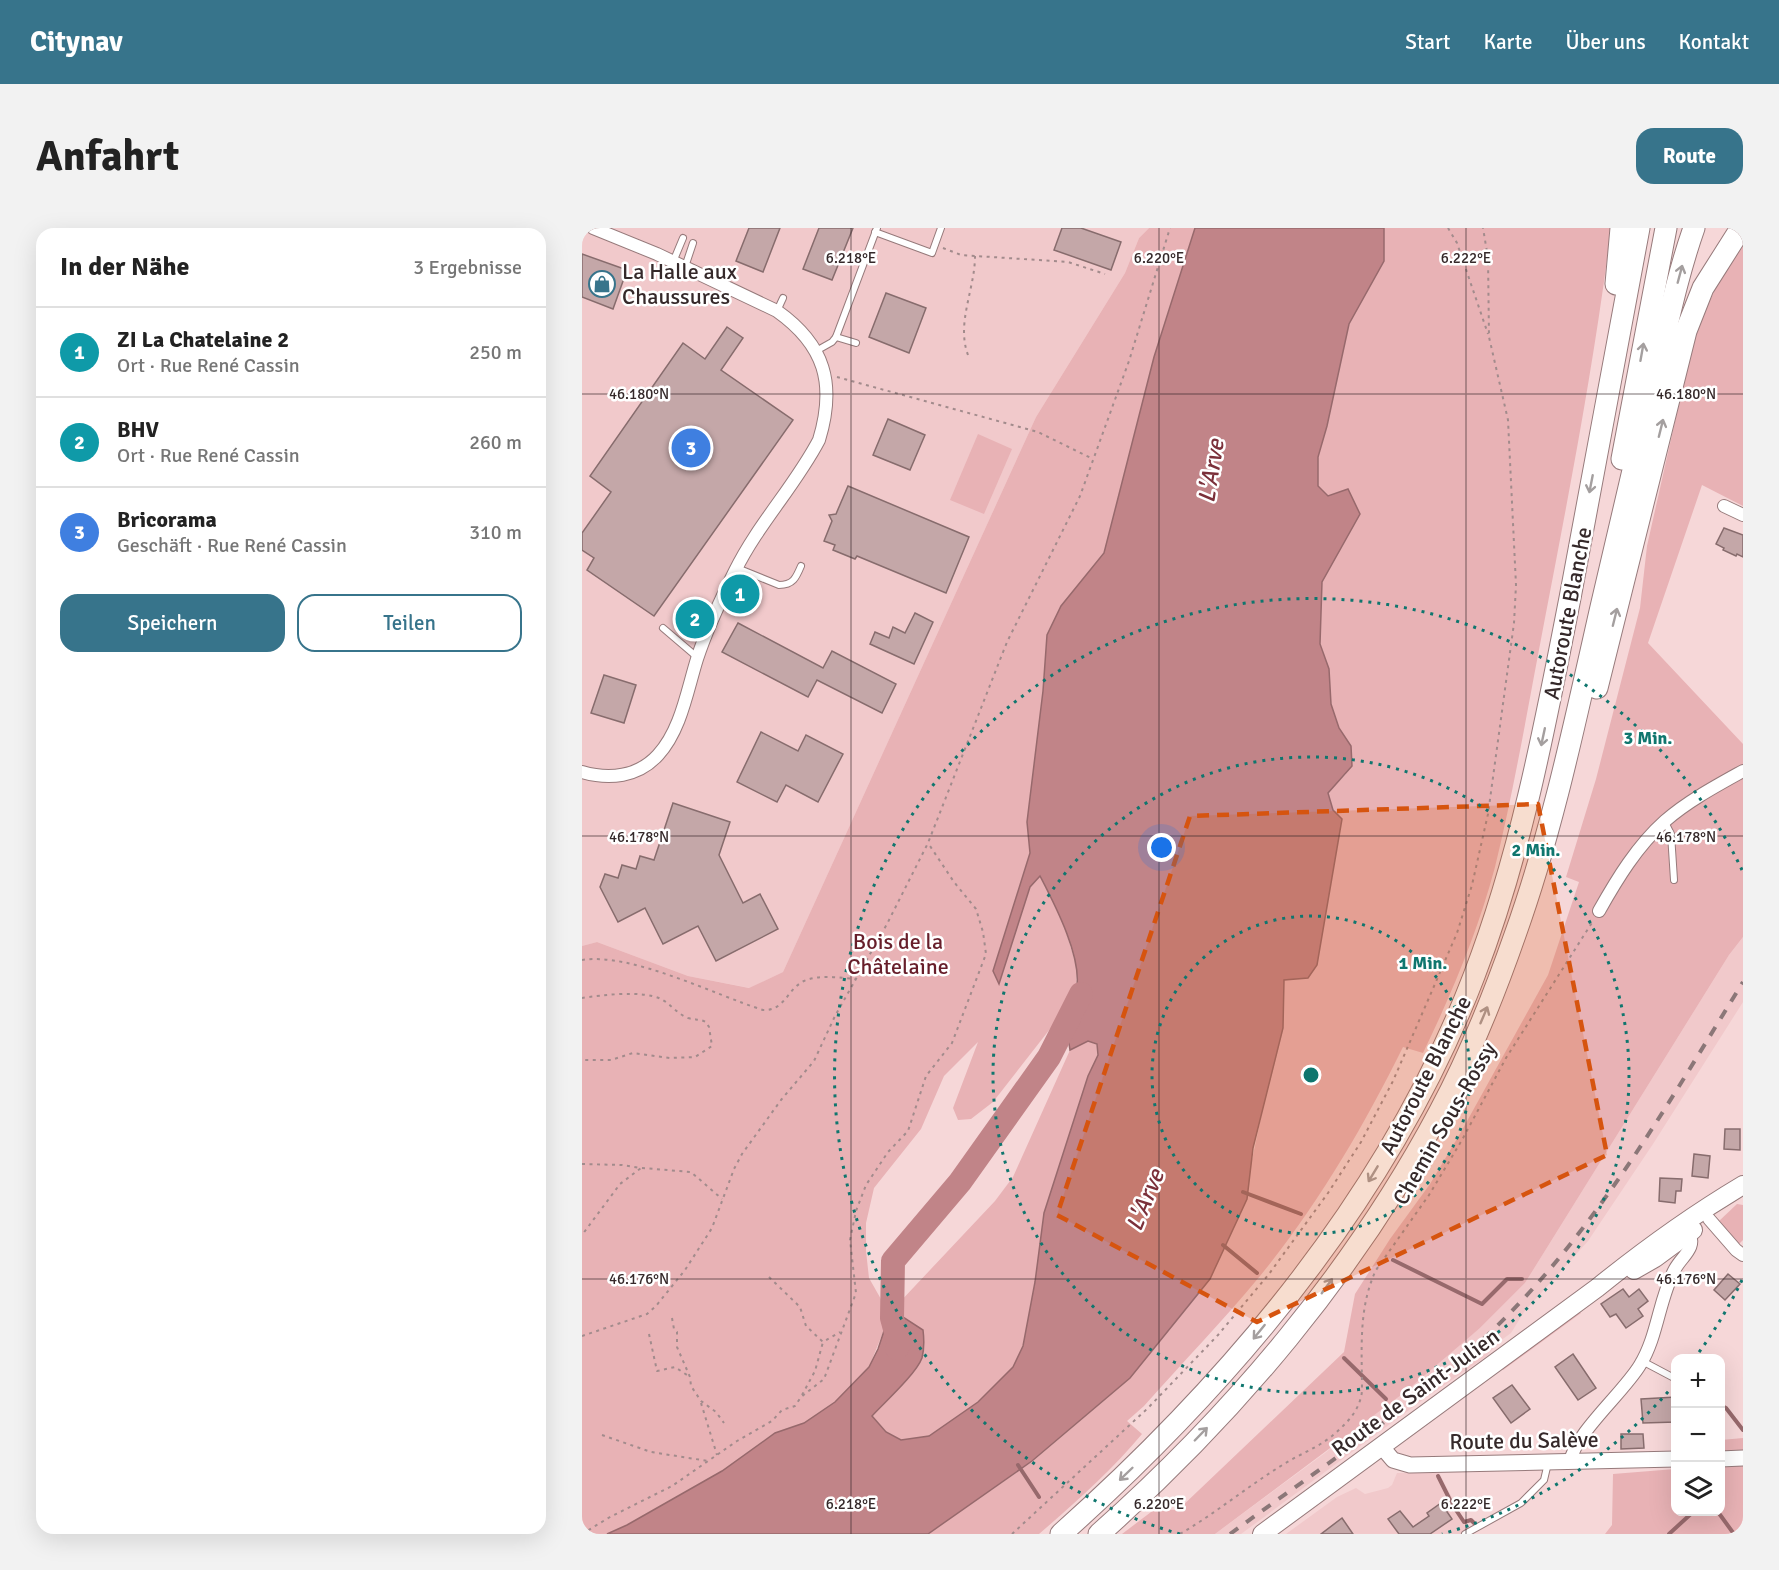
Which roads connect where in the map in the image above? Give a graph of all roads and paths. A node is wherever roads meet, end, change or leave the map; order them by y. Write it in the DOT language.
graph roads {
  1 [pos="594,228"];
  2 [pos="941,228"];
  3 [pos="1170,228"];
  4 [pos="1448,228"];
  5 [pos="1483,228"];
  6 [pos="1622,228"];
  7 [pos="1639,228"];
  8 [pos="1666,228"];
  9 [pos="1694,228"];
  10 [pos="1741,228"];
  11 [pos="876,230"];
  12 [pos="683,238"];
  13 [pos="693,243"];
  14 [pos="935,245"];
  15 [pos="975,256"];
  16 [pos="679,264"];
  17 [pos="1105,274"];
  18 [pos="783,298"];
  19 [pos="777,311"];
  20 [pos="836,337"];
  21 [pos="1489,337"];
  22 [pos="856,343"];
  23 [pos="816,351"];
  24 [pos="968,355"];
  25 [pos="825,374"];
  26 [pos="1602,426"];
  27 [pos="1094,459"];
  28 [pos="1724,506"];
  29 [pos="1743,515"];
  30 [pos="801,566"];
  31 [pos="736,568"];
  32 [pos="663,628"];
  33 [pos="698,657"];
  34 [pos="1575,720"];
  35 [pos="1743,771"];
  36 [pos="582,772"];
  37 [pos="1664,822"];
  38 [pos="928,843"];
  39 [pos="1674,880"];
  40 [pos="1599,911"];
  41 [pos="1516,933"];
  42 [pos="582,960"];
  43 [pos="857,979"];
  44 [pos="582,998"];
  45 [pos="582,1060"];
  46 [pos="582,1164"];
  47 [pos="641,1168"];
  48 [pos="1743,1186"];
  49 [pos="722,1199"];
  50 [pos="1705,1215"];
  51 [pos="1689,1233"];
  52 [pos="582,1235"];
  53 [pos="1743,1255"];
  54 [pos="769,1277"];
  55 [pos="1597,1288"];
  56 [pos="672,1318"];
  57 [pos="840,1332"];
  58 [pos="650,1334"];
  59 [pos="582,1336"];
  60 [pos="823,1342"];
  61 [pos="1642,1362"];
  62 [pos="1671,1376"];
  63 [pos="690,1377"];
  64 [pos="801,1397"];
  65 [pos="701,1401"];
  66 [pos="724,1423"];
  67 [pos="602,1435"];
  68 [pos="1382,1447"];
  69 [pos="717,1455"];
  70 [pos="1743,1458"];
  71 [pos="1671,1459"];
  72 [pos="1725,1459"];
  73 [pos="708,1461"];
  74 [pos="1548,1462"];
  75 [pos="1570,1462"];
  76 [pos="582,1534"];
  77 [pos="1012,1534"];
  78 [pos="1061,1534"];
  79 [pos="1100,1534"];
  80 [pos="1179,1534"];
  81 [pos="1262,1534"];
  82 [pos="1465,1534"];
  1 -- 16 [label="street"];
  2 -- 14 [label="lane"];
  3 -- 27 [label="path"];
  4 -- 21 [label="path"];
  5 -- 21 [label="path"];
  6 -- 26 [label="highway"];
  7 -- 26 [label="highway, Autoroute Blanche"];
  34 -- 8 [label="highway, one-way"];
  34 -- 9 [label="highway, Autoroute Blanche, one-way"];
  41 -- 10 [label="highway, one-way"];
  11 -- 14 [label="lane"];
  11 -- 20 [label="lane"];
  12 -- 16 [label="lane"];
  13 -- 16 [label="lane"];
  14 -- 15 [label="path"];
  15 -- 17 [label="path"];
  15 -- 24 [label="path"];
  16 -- 19 [label="street"];
  18 -- 19 [label="lane"];
  19 -- 23 [label="street"];
  20 -- 22 [label="lane"];
  20 -- 23 [label="lane"];
  21 -- 77 [label="path"];
  23 -- 25 [label="street"];
  25 -- 27 [label="path"];
  25 -- 31 [label="street"];
  26 -- 78 [label="highway, Autoroute Blanche, one-way"];
  27 -- 38 [label="path"];
  28 -- 29 [label="street"];
  30 -- 31 [label="lane"];
  31 -- 33 [label="street"];
  32 -- 33 [label="lane"];
  33 -- 36 [label="street"];
  34 -- 41 [label="highway, Autoroute Blanche"];
  35 -- 37 [label="street"];
  37 -- 39 [label="lane"];
  37 -- 40 [label="street"];
  38 -- 43 [label="path"];
  38 -- 57 [label="path"];
  40 -- 80 [label="path, Chemin Sous-Rossy"];
  79 -- 41 [label="highway, Autoroute Blanche, one-way"];
  42 -- 43 [label="path"];
  43 -- 49 [label="path"];
  44 -- 45 [label="path"];
  46 -- 47 [label="path"];
  47 -- 49 [label="path"];
  47 -- 52 [label="path"];
  48 -- 50 [label="main road, Route de Saint-Julien"];
  49 -- 59 [label="path"];
  50 -- 51 [label="main road, Route de Saint-Julien"];
  50 -- 53 [label="street"];
  50 -- 55 [label="main road, Route de Saint-Julien"];
  51 -- 55 [label="main road, Route de Saint-Julien"];
  51 -- 61 [label="street"];
  54 -- 60 [label="path"];
  55 -- 68 [label="main road, Route de Saint-Julien"];
  56 -- 63 [label="path"];
  57 -- 60 [label="path"];
  57 -- 64 [label="path"];
  58 -- 63 [label="path"];
  60 -- 64 [label="path"];
  61 -- 62 [label="lane"];
  61 -- 75 [label="street"];
  63 -- 65 [label="path"];
  64 -- 69 [label="path"];
  65 -- 66 [label="path"];
  65 -- 69 [label="path"];
  67 -- 73 [label="path"];
  68 -- 74 [label="street, Route du Salève"];
  68 -- 81 [label="main road, Route de Saint-Julien"];
  69 -- 73 [label="path"];
  70 -- 72 [label="street"];
  71 -- 75 [label="street, Route du Salève"];
  73 -- 76 [label="path"];
  74 -- 75 [label="street, Route du Salève"];
  74 -- 82 [label="lane"];
}
